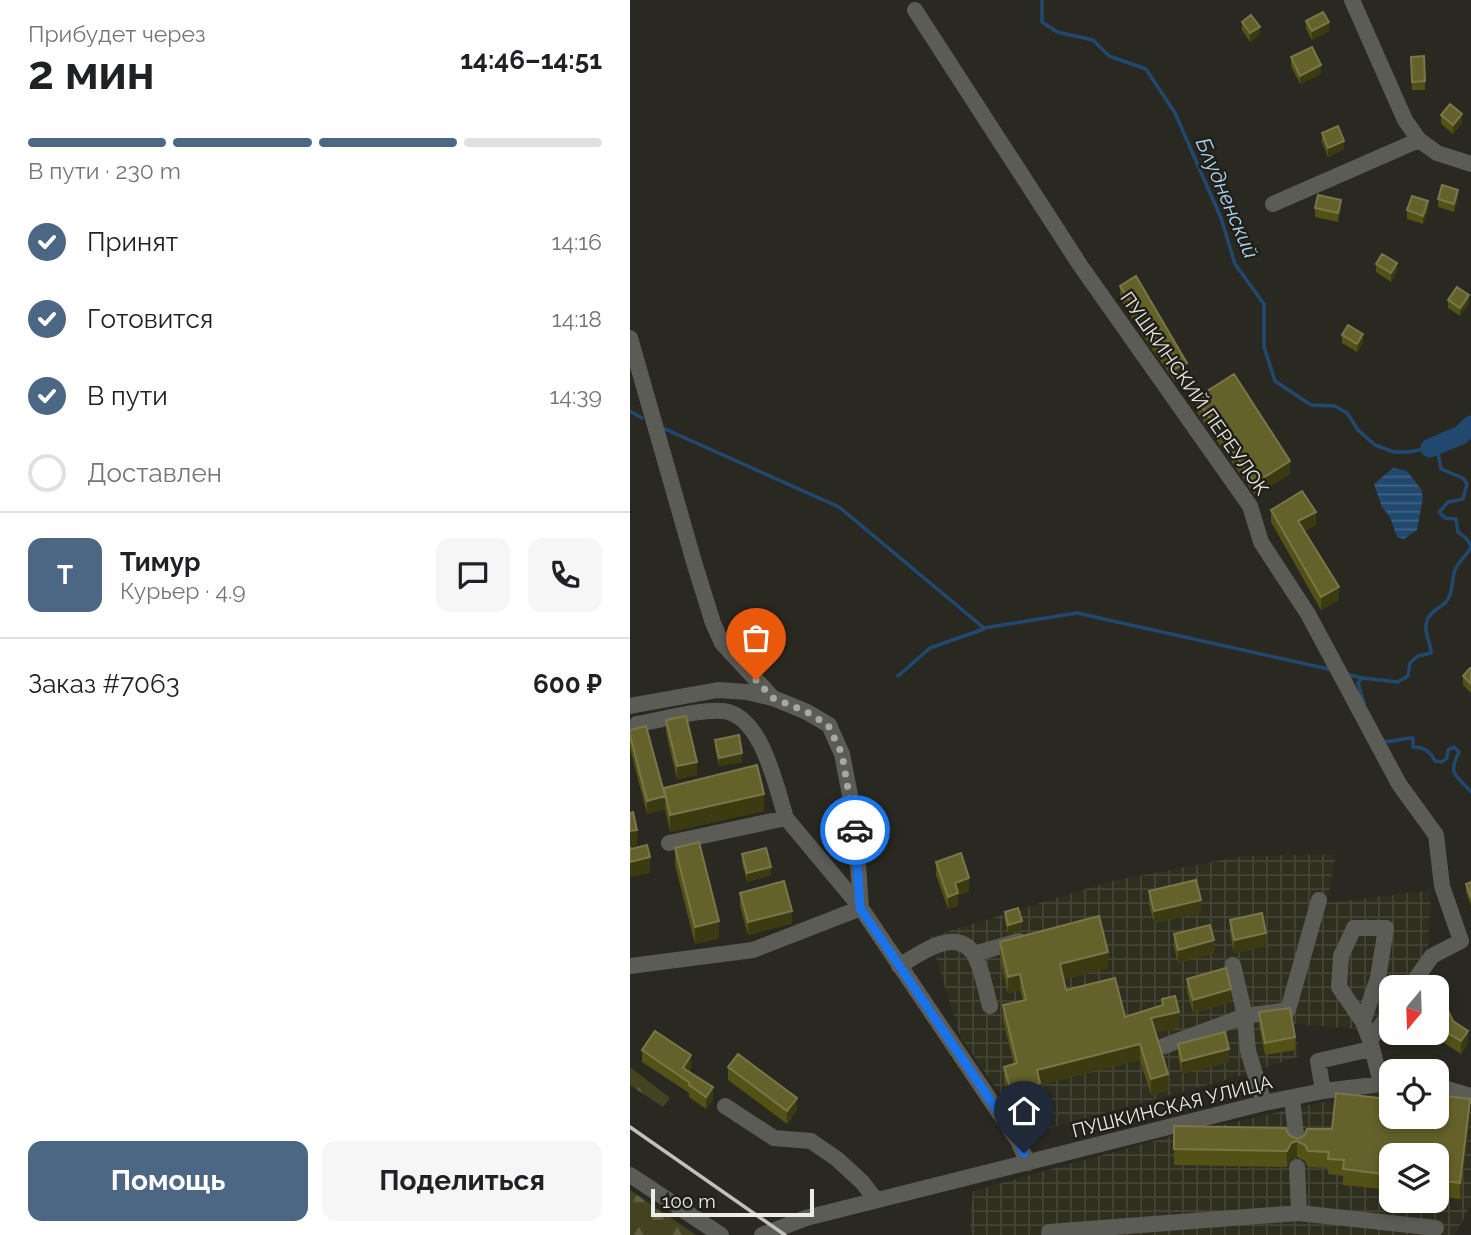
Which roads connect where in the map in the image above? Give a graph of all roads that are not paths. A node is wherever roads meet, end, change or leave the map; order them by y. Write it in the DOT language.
graph roads {
  1 [pos="1352,0"];
  2 [pos="915,10"];
  3 [pos="1419,140"];
  4 [pos="1471,164"];
  5 [pos="1273,204"];
  6 [pos="630,338"];
  7 [pos="773,698"];
  8 [pos="630,706"];
  9 [pos="637,724"];
  10 [pos="786,818"];
  11 [pos="669,843"];
  12 [pos="1319,900"];
  13 [pos="860,908"];
  14 [pos="1035,937"];
  15 [pos="974,954"];
  16 [pos="1233,965"];
  17 [pos="899,966"];
  18 [pos="630,967"];
  19 [pos="1419,975"];
  20 [pos="990,1006"];
  21 [pos="1245,1016"];
  22 [pos="1363,1022"];
  23 [pos="1379,1031"];
  24 [pos="1371,1044"];
  25 [pos="1164,1046"];
  26 [pos="1379,1065"];
  27 [pos="1379,1084"];
  28 [pos="1449,1090"];
  29 [pos="1323,1091"];
  30 [pos="1471,1096"];
  31 [pos="1292,1098"];
  32 [pos="1264,1103"];
  33 [pos="725,1105"];
  34 [pos="1297,1144"];
  35 [pos="1028,1163"];
  36 [pos="1297,1167"];
  37 [pos="630,1175"];
  38 [pos="876,1200"];
  39 [pos="1298,1213"];
  40 [pos="1436,1228"];
  41 [pos="1049,1232"];
  42 [pos="722,1235"];
  43 [pos="762,1235"];
  1 -- 3 [label="street"];
  2 -- 19 [label="street, ПУШКИНСКИЙ ПЕРЕУЛОК"];
  3 -- 4 [label="street"];
  3 -- 5 [label="street"];
  6 -- 7 [label="street"];
  7 -- 8 [label="street"];
  7 -- 13 [label="street"];
  9 -- 10 [label="street"];
  10 -- 11 [label="street"];
  10 -- 13 [label="street"];
  12 -- 21 [label="street"];
  13 -- 17 [label="street"];
  13 -- 18 [label="street"];
  14 -- 15 [label="street"];
  15 -- 17 [label="street"];
  15 -- 20 [label="street"];
  16 -- 21 [label="street"];
  17 -- 35 [label="street"];
  21 -- 25 [label="street"];
  21 -- 32 [label="street"];
  22 -- 22 [label="street"];
  22 -- 24 [label="street"];
  23 -- 24 [label="street"];
  24 -- 26 [label="street"];
  24 -- 29 [label="street"];
  27 -- 29 [label="street, ПУШКИНСКАЯ УЛИЦА"];
  28 -- 30 [label="street"];
  29 -- 31 [label="street, ПУШКИНСКАЯ УЛИЦА"];
  31 -- 32 [label="street, ПУШКИНСКАЯ УЛИЦА"];
  31 -- 34 [label="street"];
  32 -- 35 [label="street, ПУШКИНСКАЯ УЛИЦА"];
  33 -- 38 [label="street"];
  35 -- 38 [label="street, ПУШКИНСКАЯ УЛИЦА"];
  36 -- 39 [label="street"];
  37 -- 42 [label="street"];
  38 -- 43 [label="street, ПУШКИНСКАЯ УЛИЦА"];
  39 -- 40 [label="street"];
  39 -- 41 [label="street"];
}
